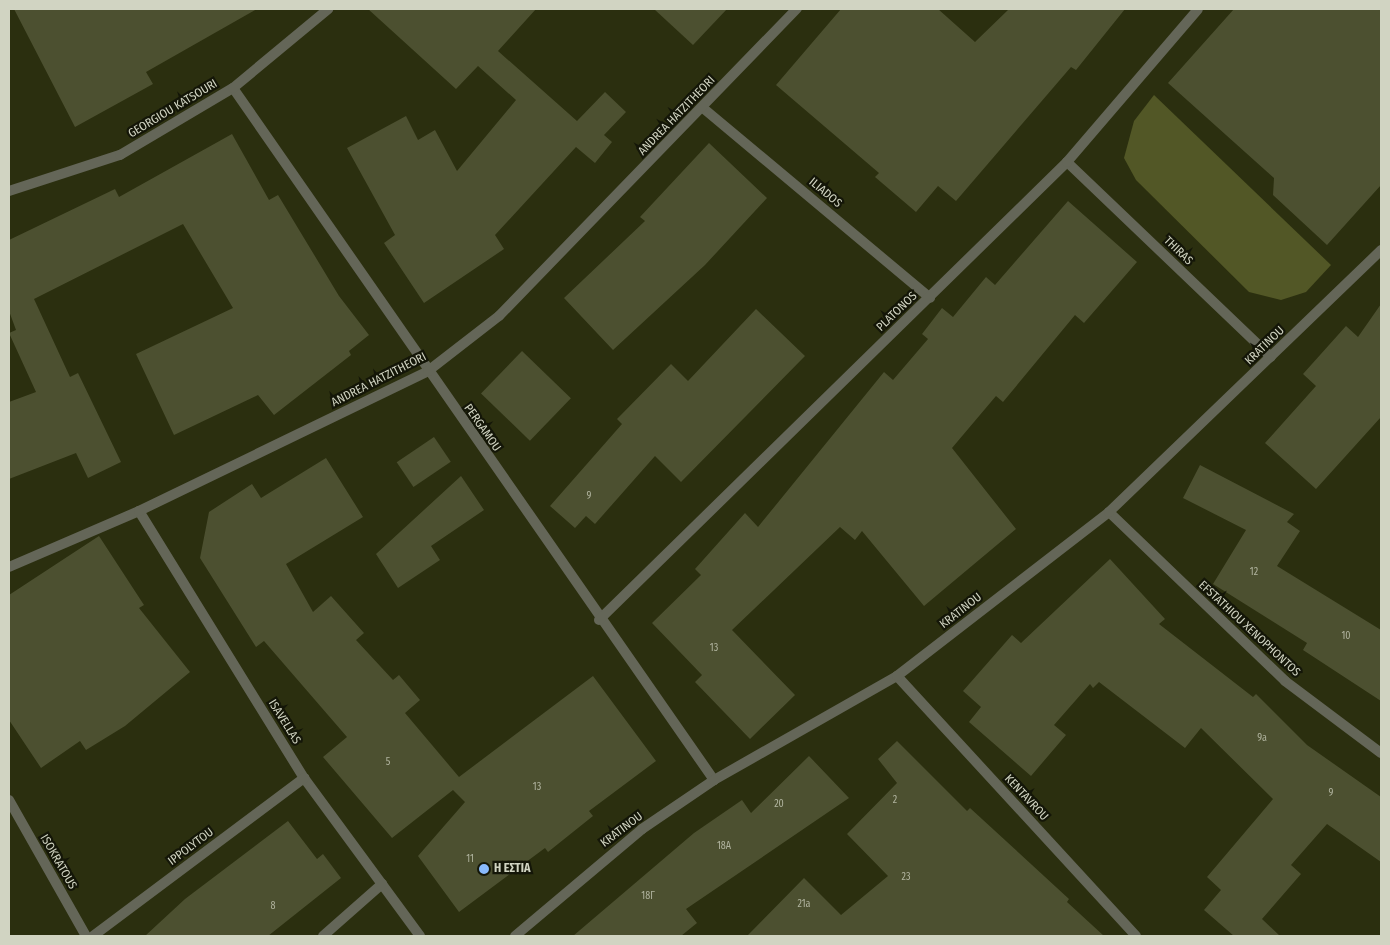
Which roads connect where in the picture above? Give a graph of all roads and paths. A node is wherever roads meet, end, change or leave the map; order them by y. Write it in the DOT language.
graph roads {
  1 [pos="328,9"];
  2 [pos="797,9"];
  3 [pos="1198,9"];
  4 [pos="233,88"];
  5 [pos="703,108"];
  6 [pos="1067,162"];
  7 [pos="9,190"];
  8 [pos="1381,250"];
  9 [pos="930,298"];
  10 [pos="1272,357"];
  11 [pos="428,372"];
  12 [pos="139,511"];
  13 [pos="1109,512"];
  14 [pos="9,567"];
  15 [pos="598,620"];
  16 [pos="898,676"];
  17 [pos="1381,753"];
  18 [pos="304,778"];
  19 [pos="714,780"];
  20 [pos="9,800"];
  21 [pos="382,884"];
  22 [pos="86,936"];
  23 [pos="93,936"];
  24 [pos="323,936"];
  25 [pos="420,936"];
  26 [pos="515,936"];
  27 [pos="1136,936"];
  1 -- 4 [label="street, GEORGIOU KATSOURI"];
  2 -- 5 [label="street, ANDREA HATZITHEORI"];
  3 -- 6 [label="street, PLATONOS"];
  4 -- 7 [label="street, GEORGIOU KATSOURI"];
  4 -- 11 [label="street, PERGAMOU"];
  5 -- 9 [label="street, ILIADOS"];
  5 -- 11 [label="street, ANDREA HATZITHEORI"];
  6 -- 9 [label="street, PLATONOS"];
  6 -- 10 [label="street, THIRAS"];
  8 -- 10 [label="street, KRATINOU"];
  9 -- 15 [label="street, PLATONOS"];
  10 -- 13 [label="street, KRATINOU"];
  11 -- 12 [label="street, ANDREA HATZITHEORI"];
  11 -- 15 [label="street, PERGAMOU"];
  12 -- 14 [label="street, ANDREA HATZITHEORI"];
  12 -- 18 [label="street, ISAVELLAS"];
  13 -- 16 [label="street, KRATINOU"];
  13 -- 17 [label="street, EFSTATHIOU XENOPHONTOS"];
  15 -- 19 [label="street, PERGAMOU"];
  16 -- 19 [label="street, KRATINOU"];
  16 -- 27 [label="street, KENTAVROU"];
  18 -- 21 [label="street, ISAVELLAS"];
  18 -- 23 [label="street, IPPOLYTOU"];
  19 -- 26 [label="street, KRATINOU"];
  20 -- 22 [label="street, ISOKRATOUS"];
  21 -- 24 [label="street"];
  21 -- 25 [label="street, ISAVELLAS"];
}
